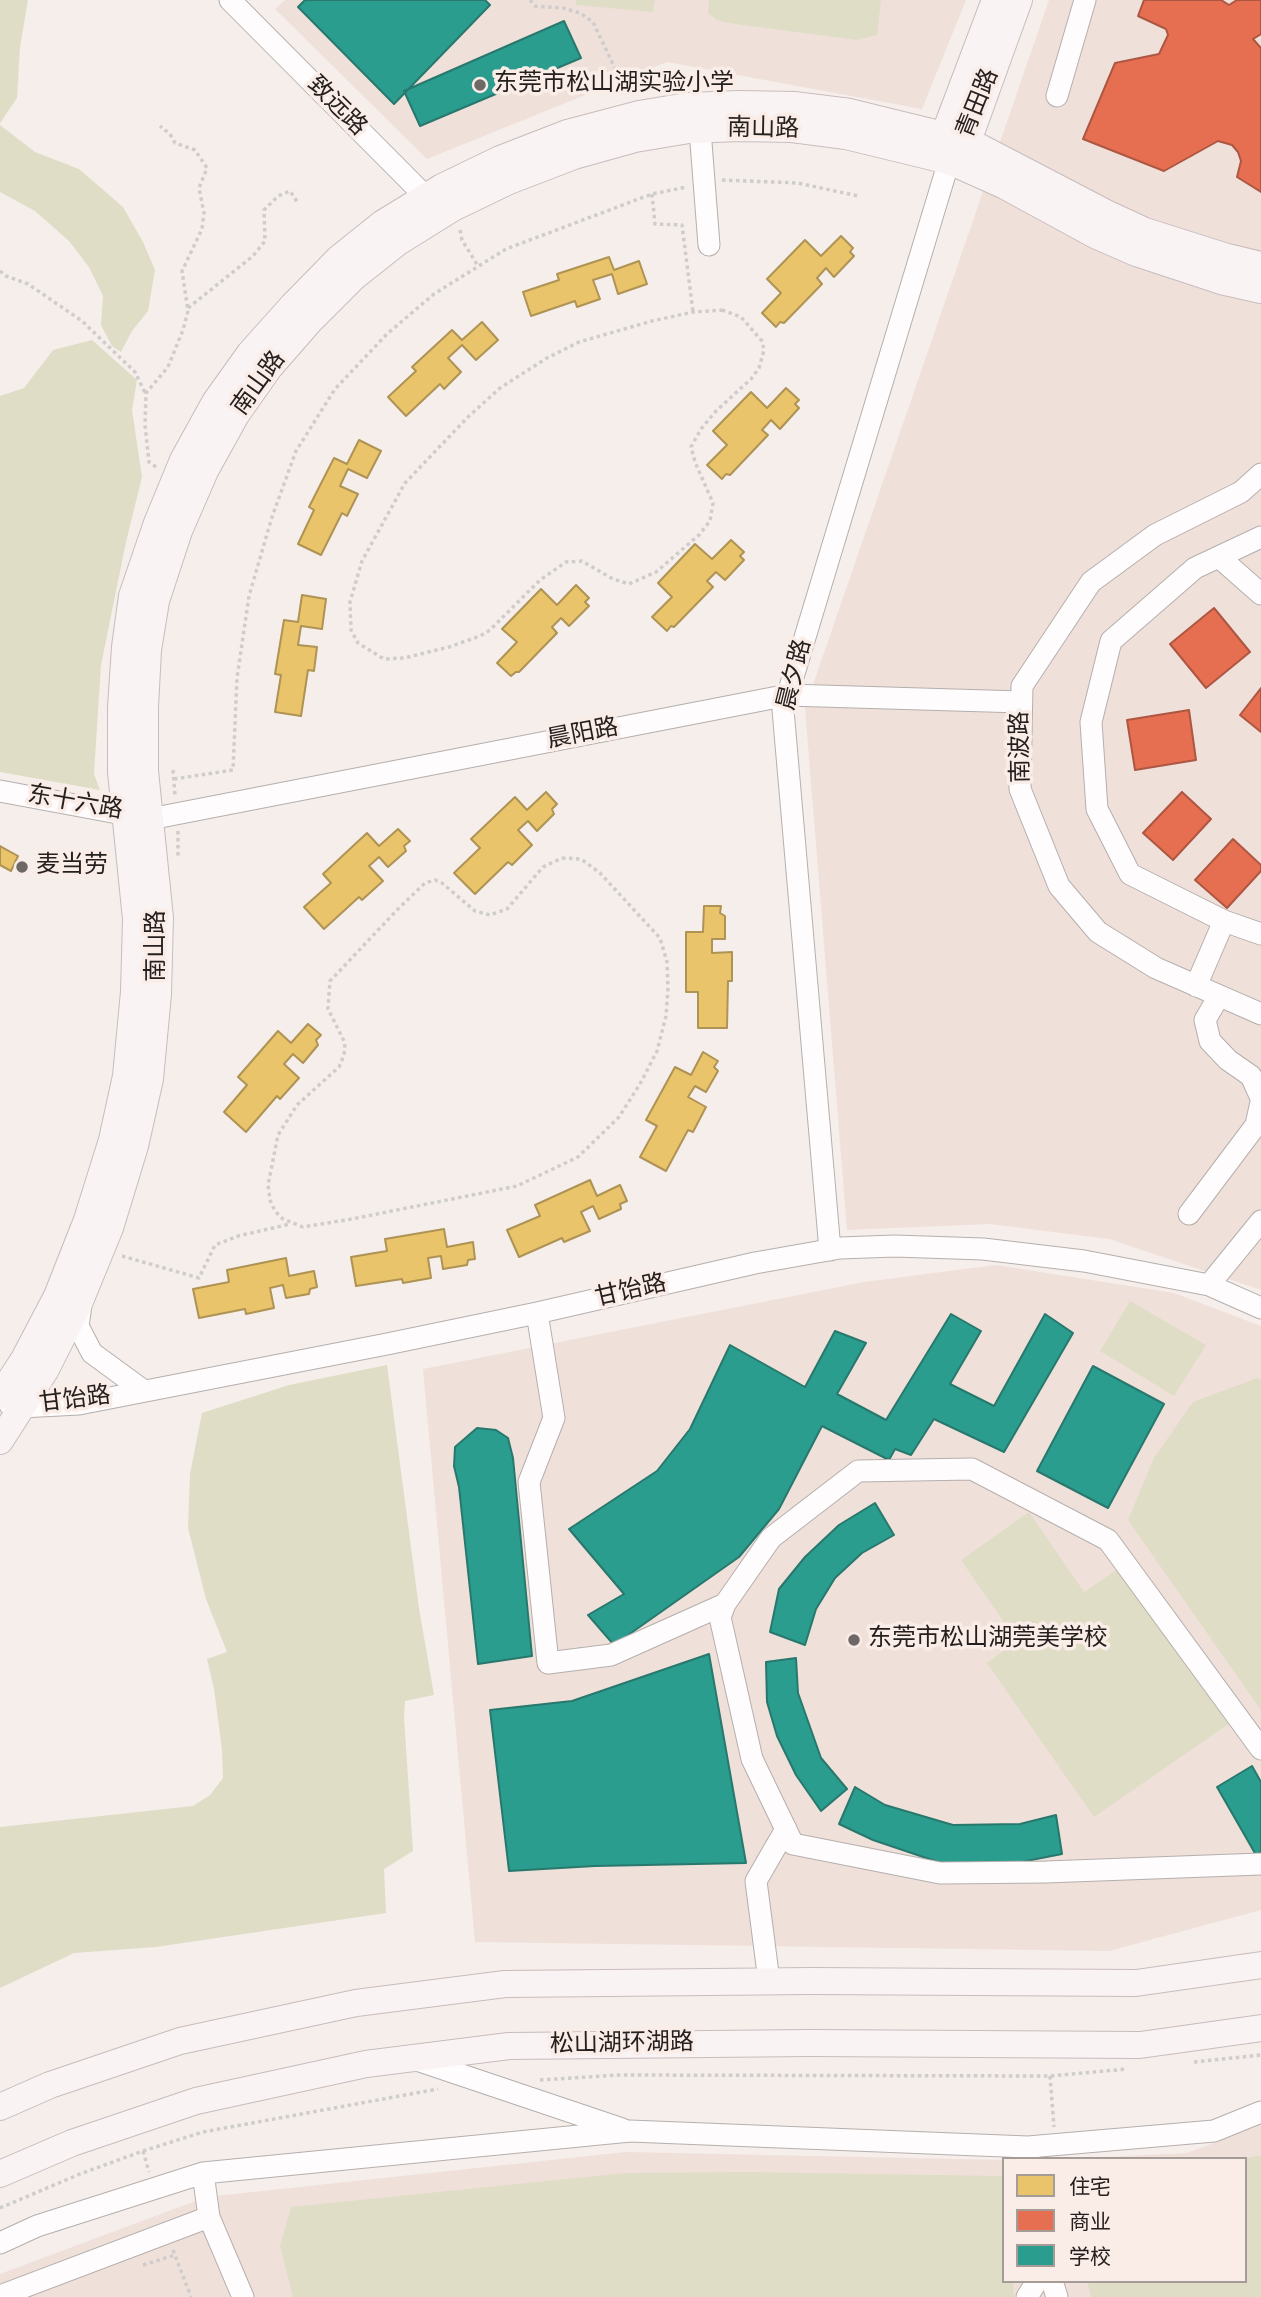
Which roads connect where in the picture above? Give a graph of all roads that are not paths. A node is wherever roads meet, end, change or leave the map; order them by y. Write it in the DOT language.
graph roads {
  1 [pos="230,0"];
  2 [pos="995,0"];
  3 [pos="1019,0"];
  4 [pos="1085,0"];
  5 [pos="1057,96"];
  6 [pos="700,130"];
  7 [pos="956,138"];
  8 [pos="949,161"];
  9 [pos="431,208"];
  10 [pos="709,245"];
  11 [pos="1261,265"];
  12 [pos="1261,290"];
  13 [pos="1261,474"];
  14 [pos="1261,537"];
  15 [pos="1219,557"];
  16 [pos="1261,594"];
  17 [pos="788,695"];
  18 [pos="1021,702"];
  19 [pos="0,791"];
  20 [pos="137,816"];
  21 [pos="1224,921"];
  22 [pos="1261,934"];
  23 [pos="1196,986"];
  24 [pos="1219,996"];
  25 [pos="1261,1014"];
  26 [pos="1261,1100"];
  27 [pos="1189,1214"];
  28 [pos="1261,1221"];
  29 [pos="830,1250"];
  30 [pos="1209,1285"];
  31 [pos="83,1295"];
  32 [pos="1261,1308"];
  33 [pos="537,1313"];
  34 [pos="144,1391"];
  35 [pos="7,1402"];
  36 [pos="0,1441"];
  37 [pos="725,1604"];
  38 [pos="1261,1749"];
  39 [pos="786,1829"];
  40 [pos="1261,1864"];
  41 [pos="1261,1965"];
  42 [pos="769,1981"];
  43 [pos="1261,2028"];
  44 [pos="412,2058"];
  45 [pos="0,2106"];
  46 [pos="1261,2112"];
  47 [pos="630,2131"];
  48 [pos="1029,2153"];
  49 [pos="202,2173"];
  50 [pos="0,2174"];
  51 [pos="209,2217"];
  52 [pos="0,2243"];
  53 [pos="0,2296"];
  54 [pos="243,2297"];
  1 -- 9 [label="street, 致远路"];
  2 -- 7 [label="main road, 青田路"];
  3 -- 7 [label="main road, 青田路"];
  4 -- 5 [label="street"];
  6 -- 8 [label="main road, 南山路"];
  6 -- 9 [label="main road, 南山路"];
  6 -- 10 [label="street"];
  7 -- 8 [label="main road, 青田路"];
  7 -- 9 [label="main road, 南山路"];
  7 -- 11 [label="main road, 南山路"];
  8 -- 12 [label="main road, 南山路"];
  8 -- 17 [label="street, 晨夕路"];
  9 -- 20 [label="main road, 南山路"];
  9 -- 20 [label="main road, 南山路"];
  13 -- 18 [label="street, 南波路"];
  14 -- 15 [label="street"];
  15 -- 16 [label="street"];
  15 -- 21 [label="street"];
  17 -- 18 [label="street, 晨阳路"];
  17 -- 20 [label="street, 晨阳路"];
  17 -- 29 [label="street, 晨夕路"];
  18 -- 23 [label="street, 南波路"];
  19 -- 20 [label="street, 东十六路"];
  20 -- 31 [label="main road, 南山路"];
  20 -- 35 [label="main road, 南山路"];
  21 -- 22 [label="street"];
  21 -- 23 [label="street"];
  23 -- 24 [label="street, 南波路"];
  24 -- 25 [label="street, 南波路"];
  24 -- 26 [label="street"];
  26 -- 27 [label="street"];
  28 -- 30 [label="street"];
  29 -- 30 [label="street, 甘饴路"];
  29 -- 33 [label="street, 甘饴路"];
  30 -- 32 [label="street, 甘饴路"];
  31 -- 34 [label="street"];
  31 -- 35 [label="main road, 南山路"];
  33 -- 34 [label="street, 甘饴路"];
  33 -- 37 [label="street"];
  34 -- 35 [label="street, 甘饴路"];
  35 -- 36 [label="main road, 南山路"];
  37 -- 38 [label="street"];
  37 -- 39 [label="street"];
  39 -- 40 [label="street"];
  39 -- 42 [label="street"];
  41 -- 42 [label="main road"];
  42 -- 45 [label="main road"];
  43 -- 44 [label="main road, 松山湖环湖路"];
  44 -- 47 [label="street"];
  44 -- 50 [label="main road, 松山湖环湖路"];
  46 -- 48 [label="street"];
  47 -- 48 [label="street"];
  47 -- 49 [label="street"];
  49 -- 51 [label="street"];
  49 -- 52 [label="street"];
  51 -- 53 [label="street"];
  51 -- 54 [label="street"];
}
